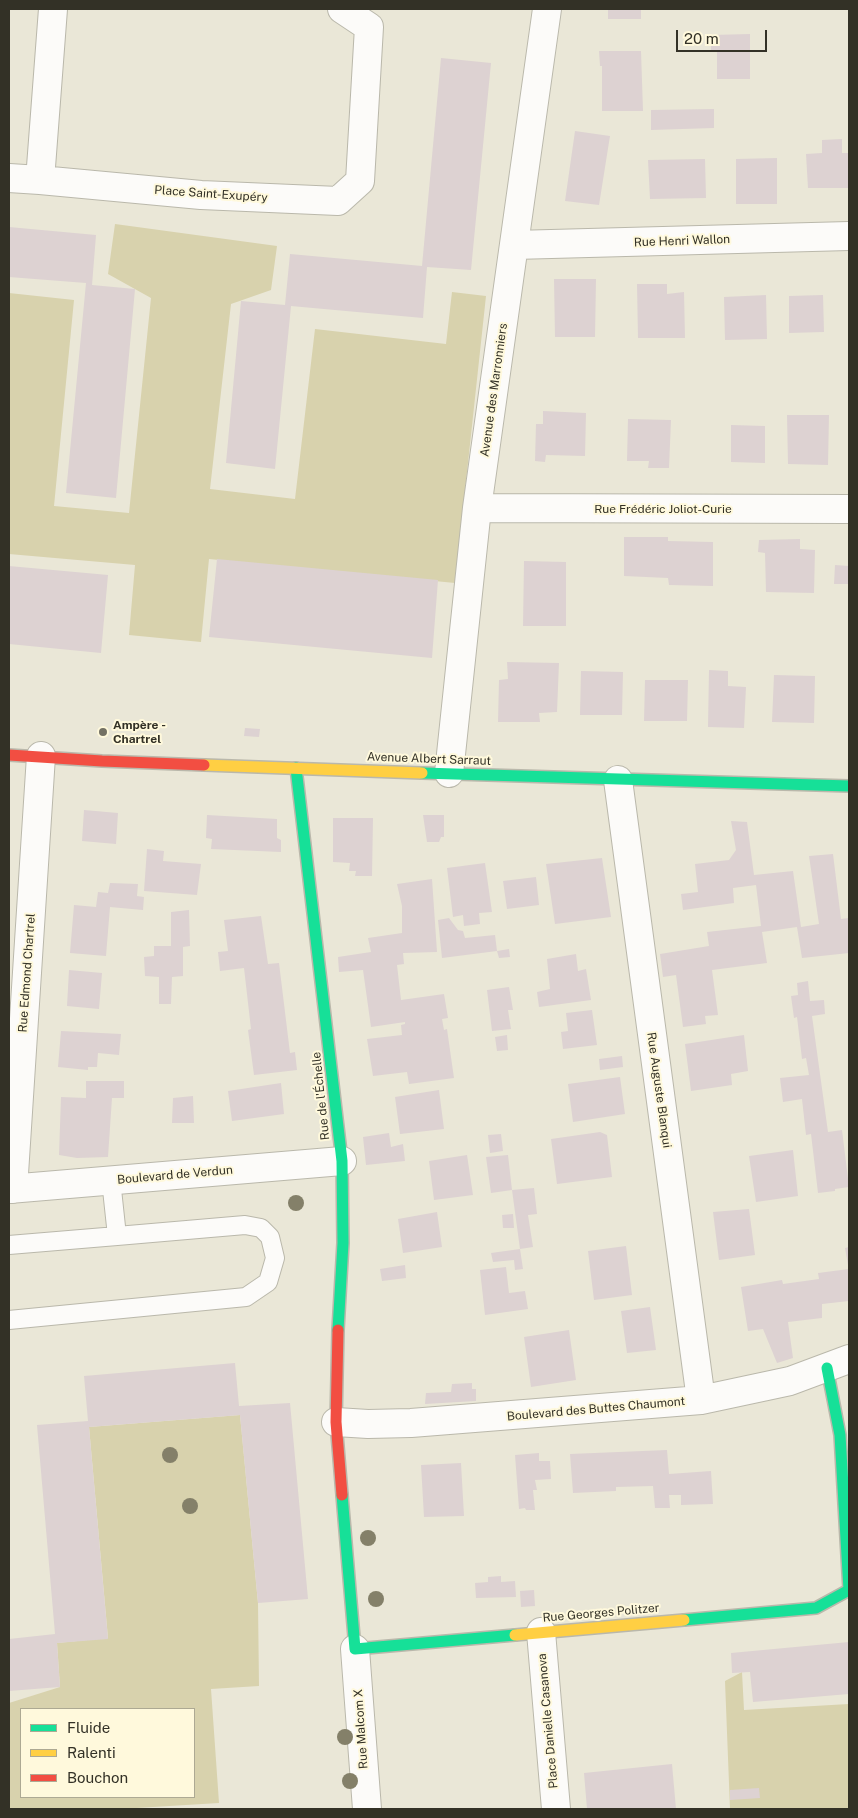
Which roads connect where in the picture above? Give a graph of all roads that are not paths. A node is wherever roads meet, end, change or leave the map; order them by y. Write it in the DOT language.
graph roads {
  1 [pos="53,9"];
  2 [pos="342,9"];
  3 [pos="547,9"];
  4 [pos="9,178"];
  5 [pos="40,180"];
  6 [pos="849,236"];
  7 [pos="514,245"];
  8 [pos="477,508"];
  9 [pos="849,509"];
  10 [pos="9,755"];
  11 [pos="41,756"];
  12 [pos="296,768"];
  13 [pos="449,773"];
  14 [pos="618,780"];
  15 [pos="849,786"];
  16 [pos="342,1161"];
  17 [pos="111,1180"];
  18 [pos="11,1189"];
  19 [pos="117,1236"];
  20 [pos="9,1246"];
  21 [pos="9,1320"];
  22 [pos="838,1363"];
  23 [pos="701,1400"];
  24 [pos="842,1409"];
  25 [pos="336,1422"];
  26 [pos="541,1632"];
  27 [pos="356,1649"];
  28 [pos="367,1809"];
  29 [pos="556,1809"];
  1 -- 5 [label="street"];
  2 -- 5 [label="street, Place Saint-Exupéry"];
  3 -- 7 [label="street, Avenue des Marronniers"];
  4 -- 5 [label="street"];
  6 -- 7 [label="street, Rue Henri Wallon"];
  7 -- 8 [label="street, Avenue des Marronniers"];
  8 -- 9 [label="street, Rue Frédéric Joliot-Curie"];
  8 -- 13 [label="street, Avenue des Marronniers"];
  10 -- 11 [label="street, Avenue Albert Sarraut"];
  11 -- 12 [label="street, Avenue Albert Sarraut"];
  11 -- 18 [label="street, Rue Edmond Chartrel"];
  12 -- 13 [label="street, Avenue Albert Sarraut"];
  12 -- 16 [label="street, Rue de l'Échelle"];
  13 -- 14 [label="street, Avenue Albert Sarraut"];
  14 -- 15 [label="street, Avenue Albert Sarraut"];
  14 -- 23 [label="street, Rue Auguste Blanqui"];
  16 -- 17 [label="street, Boulevard de Verdun"];
  16 -- 25 [label="street, Rue de l'Échelle"];
  17 -- 18 [label="street, Boulevard de Verdun"];
  17 -- 19 [label="lane"];
  19 -- 20 [label="lane"];
  19 -- 21 [label="lane"];
  22 -- 23 [label="street, Boulevard des Buttes Chaumont"];
  22 -- 24 [label="street, Rue Georges Politzer"];
  23 -- 25 [label="street, Boulevard des Buttes Chaumont"];
  24 -- 26 [label="street, Rue Georges Politzer"];
  25 -- 27 [label="street"];
  26 -- 27 [label="street, Rue Georges Politzer"];
  26 -- 29 [label="street, Place Danielle Casanova"];
  27 -- 28 [label="street, Rue Malcom X"];
}
